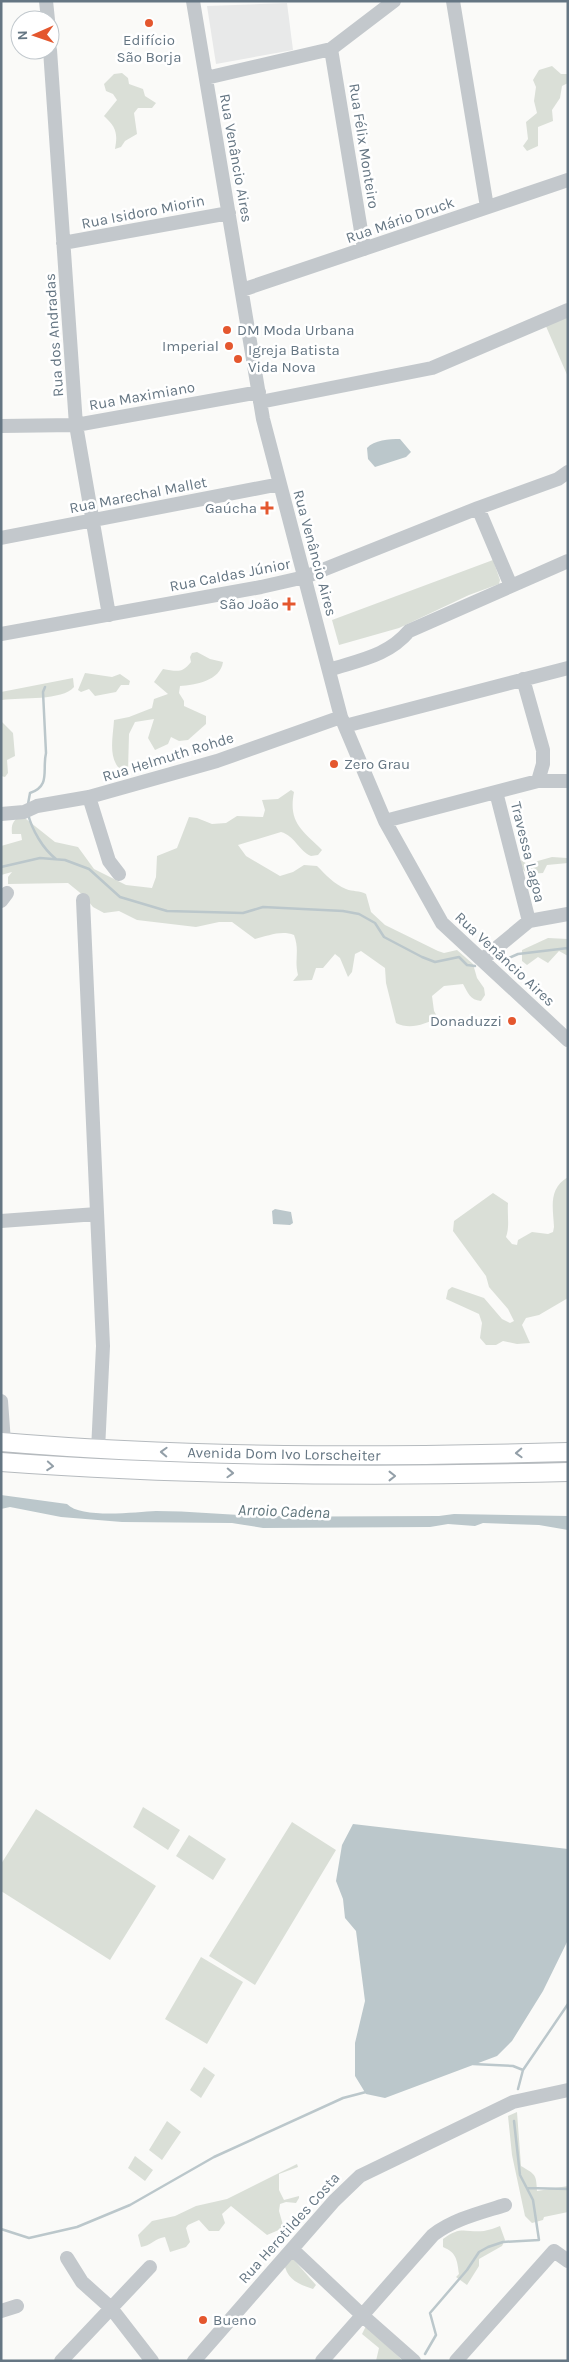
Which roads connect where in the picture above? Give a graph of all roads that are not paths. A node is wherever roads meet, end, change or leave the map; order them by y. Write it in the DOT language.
graph roads {
  1 [pos="193,1"];
  2 [pos="394,1"];
  3 [pos="453,1"];
  4 [pos="331,49"];
  5 [pos="51,60"];
  6 [pos="206,78"];
  7 [pos="568,180"];
  8 [pos="486,207"];
  9 [pos="229,213"];
  10 [pos="63,243"];
  11 [pos="364,249"];
  12 [pos="242,290"];
  13 [pos="568,310"];
  14 [pos="260,397"];
  15 [pos="76,425"];
  16 [pos="1,426"];
  17 [pos="568,472"];
  18 [pos="280,484"];
  19 [pos="478,508"];
  20 [pos="92,520"];
  21 [pos="1,538"];
  22 [pos="568,561"];
  23 [pos="304,577"];
  24 [pos="511,586"];
  25 [pos="109,615"];
  26 [pos="1,634"];
  27 [pos="568,668"];
  28 [pos="329,670"];
  29 [pos="524,679"];
  30 [pos="343,722"];
  31 [pos="568,781"];
  32 [pos="538,782"];
  33 [pos="496,792"];
  34 [pos="89,797"];
  35 [pos="1,814"];
  36 [pos="385,821"];
  37 [pos="119,874"];
  38 [pos="83,900"];
  39 [pos="568,914"];
  40 [pos="529,921"];
  41 [pos="482,960"];
  42 [pos="568,1040"];
  43 [pos="97,1214"];
  44 [pos="1,1221"];
  45 [pos="1,1401"];
  46 [pos="2,1421"];
  47 [pos="2,1442"];
  48 [pos="98,1450"];
  49 [pos="568,1452"];
  50 [pos="1,1462"];
  51 [pos="568,1472"];
  52 [pos="568,2090"];
  53 [pos="505,2206"];
  54 [pos="292,2249"];
  55 [pos="67,2258"];
  56 [pos="568,2261"];
  57 [pos="150,2267"];
  58 [pos="16,2306"];
  59 [pos="111,2308"];
  60 [pos="1,2311"];
  61 [pos="362,2316"];
  62 [pos="61,2361"];
  63 [pos="152,2361"];
  64 [pos="194,2361"];
  65 [pos="322,2361"];
  66 [pos="414,2361"];
  67 [pos="456,2361"];
  1 -- 6 [label="street, Rua Venâncio Aires"];
  2 -- 4 [label="street"];
  3 -- 8 [label="street"];
  4 -- 6 [label="street"];
  4 -- 11 [label="street, Rua Félix Monteiro"];
  5 -- 10 [label="street, Rua dos Andradas"];
  6 -- 9 [label="street, Rua Venâncio Aires"];
  7 -- 8 [label="street, Rua Mário Druck"];
  8 -- 11 [label="street, Rua Mário Druck"];
  9 -- 10 [label="street, Rua Isidoro Miorin"];
  9 -- 12 [label="street, Rua Venâncio Aires"];
  10 -- 15 [label="street, Rua dos Andradas"];
  11 -- 12 [label="street, Rua Mário Druck"];
  12 -- 14 [label="street, Rua Venâncio Aires"];
  13 -- 14 [label="street, Rua Maximiano"];
  14 -- 15 [label="street, Rua Maximiano"];
  14 -- 18 [label="street, Rua Venâncio Aires"];
  15 -- 16 [label="street, Rua Maximiano"];
  15 -- 20 [label="street, Rua dos Andradas"];
  17 -- 19 [label="street, Rua Caldas Júnior"];
  18 -- 20 [label="street, Rua Marechal Mallet"];
  18 -- 23 [label="street, Rua Venâncio Aires"];
  19 -- 23 [label="street, Rua Caldas Júnior"];
  19 -- 24 [label="street"];
  20 -- 21 [label="street, Rua Marechal Mallet"];
  20 -- 25 [label="street, Rua dos Andradas"];
  22 -- 24 [label="street"];
  23 -- 25 [label="street, Rua Caldas Júnior"];
  23 -- 28 [label="street, Rua Venâncio Aires"];
  24 -- 28 [label="street"];
  25 -- 26 [label="street, Rua Caldas Júnior"];
  27 -- 29 [label="street, Rua Helmuth Rohde"];
  28 -- 30 [label="street, Rua Venâncio Aires"];
  29 -- 30 [label="street, Rua Helmuth Rohde"];
  29 -- 32 [label="street"];
  30 -- 34 [label="street, Rua Helmuth Rohde"];
  30 -- 36 [label="street, Rua Venâncio Aires"];
  31 -- 32 [label="street"];
  32 -- 33 [label="street"];
  33 -- 36 [label="street"];
  33 -- 40 [label="street, Travessa Lagoa"];
  34 -- 35 [label="street, Rua Helmuth Rohde"];
  34 -- 37 [label="street"];
  36 -- 41 [label="street, Rua Venâncio Aires"];
  38 -- 43 [label="street"];
  39 -- 40 [label="street"];
  40 -- 41 [label="street"];
  41 -- 42 [label="street, Rua Venâncio Aires"];
  43 -- 44 [label="street"];
  43 -- 48 [label="street"];
  45 -- 46 [label="street"];
  46 -- 47 [label="street"];
  47 -- 48 [label="main road, Avenida Dom Ivo Lorscheiter"];
  49 -- 48 [label="main road, Avenida Dom Ivo Lorscheiter, one-way"];
  50 -- 51 [label="main road, Avenida Dom Ivo Lorscheiter, one-way"];
  52 -- 54 [label="street, Rua Herotildes Costa"];
  53 -- 61 [label="street"];
  54 -- 61 [label="street"];
  54 -- 64 [label="street, Rua Herotildes Costa"];
  55 -- 59 [label="street"];
  56 -- 67 [label="street"];
  57 -- 59 [label="street"];
  58 -- 60 [label="street"];
  59 -- 62 [label="street"];
  59 -- 63 [label="street"];
  61 -- 65 [label="street"];
  61 -- 66 [label="street"];
}
